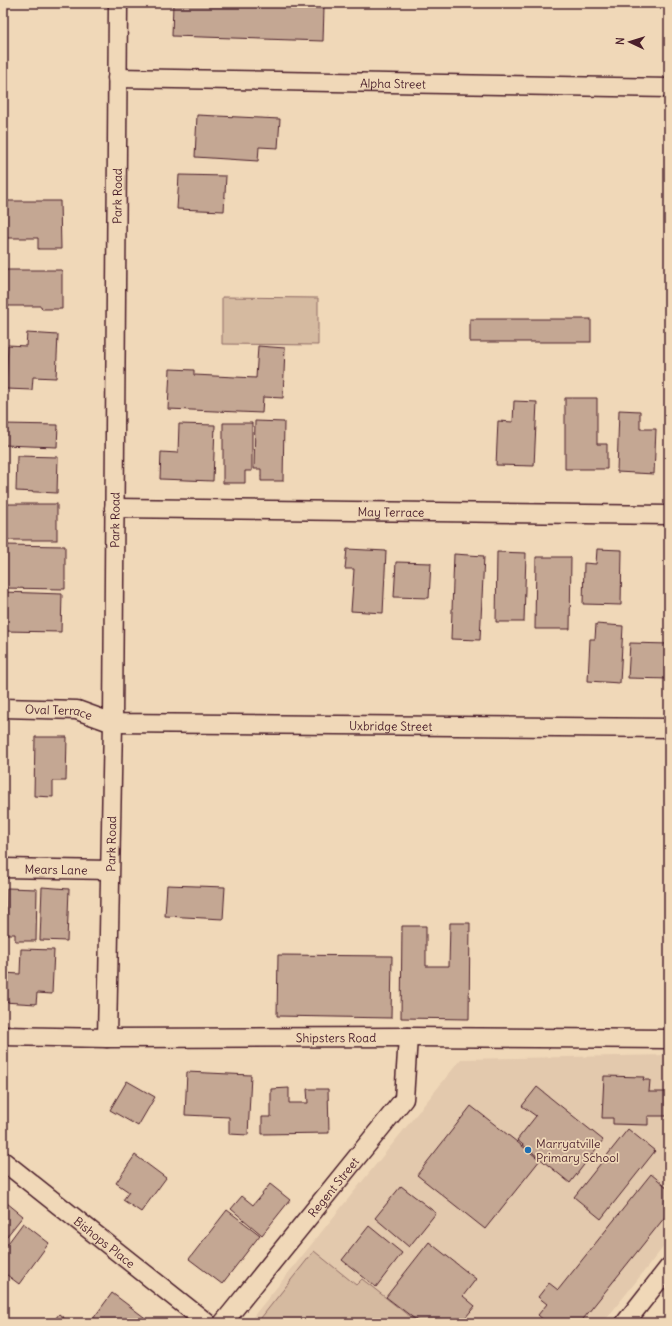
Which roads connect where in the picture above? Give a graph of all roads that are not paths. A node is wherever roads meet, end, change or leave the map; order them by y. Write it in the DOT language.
graph roads {
  1 [pos="118,3"];
  2 [pos="117,78"];
  3 [pos="669,88"];
  4 [pos="114,508"];
  5 [pos="669,515"];
  6 [pos="3,708"];
  7 [pos="113,723"];
  8 [pos="669,728"];
  9 [pos="3,868"];
  10 [pos="109,870"];
  11 [pos="3,1036"];
  12 [pos="408,1037"];
  13 [pos="107,1038"];
  14 [pos="669,1039"];
  15 [pos="3,1161"];
  16 [pos="669,1267"];
  17 [pos="207,1323"];
  18 [pos="223,1323"];
  19 [pos="625,1323"];
  1 -- 2 [label="street, Park Road"];
  2 -- 3 [label="street, Alpha Street"];
  2 -- 4 [label="street, Park Road"];
  4 -- 5 [label="street, May Terrace"];
  4 -- 7 [label="street, Park Road"];
  6 -- 7 [label="street, Oval Terrace"];
  7 -- 8 [label="street, Uxbridge Street"];
  7 -- 10 [label="street, Park Road"];
  9 -- 10 [label="street, Mears Lane"];
  10 -- 13 [label="street, Park Road"];
  11 -- 13 [label="street, Shipsters Road"];
  12 -- 13 [label="street, Shipsters Road"];
  12 -- 14 [label="street, Shipsters Road"];
  12 -- 18 [label="street, Regent Street"];
  15 -- 17 [label="street, Bishops Place"];
  16 -- 19 [label="street"];
}
